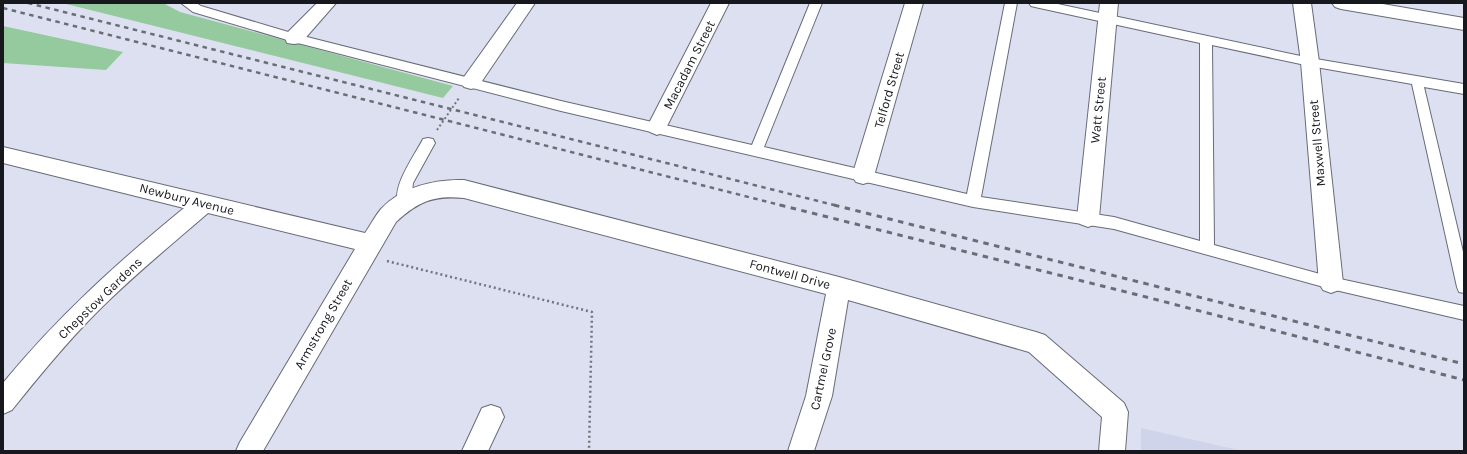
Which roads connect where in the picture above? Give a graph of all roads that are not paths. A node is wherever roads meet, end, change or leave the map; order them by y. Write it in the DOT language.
graph roads {
  1 [pos="187,3"];
  2 [pos="327,3"];
  3 [pos="526,3"];
  4 [pos="720,3"];
  5 [pos="816,3"];
  6 [pos="914,3"];
  7 [pos="1011,3"];
  8 [pos="1035,3"];
  9 [pos="1302,3"];
  10 [pos="1341,3"];
  11 [pos="1108,11"];
  12 [pos="1464,24"];
  13 [pos="294,38"];
  14 [pos="1206,40"];
  15 [pos="1310,62"];
  16 [pos="1417,81"];
  17 [pos="470,82"];
  18 [pos="1464,89"];
  19 [pos="657,127"];
  20 [pos="428,143"];
  21 [pos="756,151"];
  22 [pos="3,155"];
  23 [pos="863,176"];
  24 [pos="973,201"];
  25 [pos="205,202"];
  26 [pos="404,202"];
  27 [pos="1088,218"];
  28 [pos="1207,248"];
  29 [pos="367,250"];
  30 [pos="1331,283"];
  31 [pos="839,286"];
  32 [pos="1464,287"];
  33 [pos="1464,314"];
  34 [pos="3,402"];
  35 [pos="491,417"];
  36 [pos="249,451"];
  37 [pos="475,451"];
  38 [pos="802,451"];
  39 [pos="1112,451"];
  1 -- 13 [label="lane"];
  2 -- 13 [label="street"];
  3 -- 17 [label="street"];
  4 -- 19 [label="street, Macadam Street"];
  5 -- 21 [label="lane"];
  6 -- 23 [label="street, Telford Street"];
  7 -- 24 [label="lane"];
  8 -- 11 [label="lane"];
  9 -- 15 [label="street, Maxwell Street"];
  10 -- 12 [label="street"];
  11 -- 14 [label="lane"];
  11 -- 27 [label="street, Watt Street"];
  13 -- 17 [label="lane"];
  14 -- 15 [label="lane"];
  14 -- 28 [label="lane"];
  15 -- 16 [label="lane"];
  15 -- 30 [label="street, Maxwell Street"];
  16 -- 18 [label="lane"];
  16 -- 32 [label="lane"];
  17 -- 19 [label="lane"];
  19 -- 21 [label="lane"];
  20 -- 26 [label="lane"];
  21 -- 23 [label="lane"];
  22 -- 25 [label="street, Newbury Avenue"];
  23 -- 24 [label="lane"];
  24 -- 27 [label="lane"];
  25 -- 29 [label="street, Newbury Avenue"];
  25 -- 34 [label="street, Chepstow Gardens"];
  26 -- 29 [label="street, Armstrong Street"];
  26 -- 31 [label="street, Fontwell Drive"];
  27 -- 28 [label="lane"];
  28 -- 30 [label="lane"];
  29 -- 36 [label="street, Armstrong Street"];
  30 -- 33 [label="lane"];
  31 -- 38 [label="street, Cartmel Grove"];
  31 -- 39 [label="street, Fontwell Drive"];
  35 -- 37 [label="street"];
}
